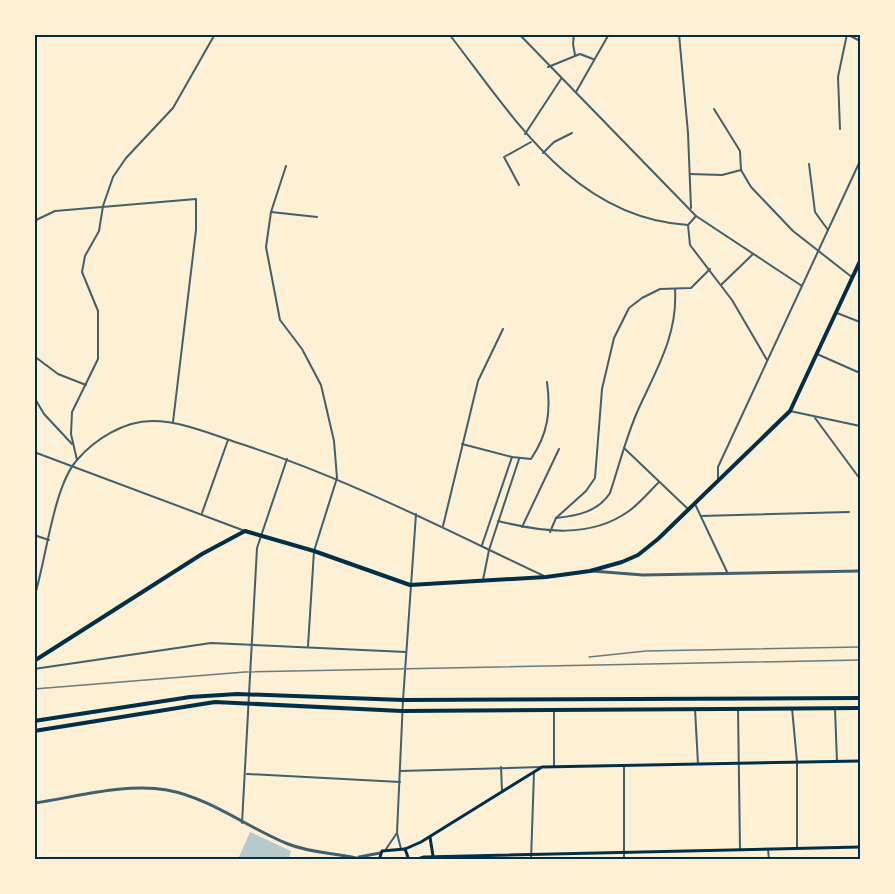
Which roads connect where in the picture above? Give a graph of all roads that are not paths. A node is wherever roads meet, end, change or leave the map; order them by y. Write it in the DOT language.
graph roads {
  1 [pos="215,34"];
  2 [pos="449,34"];
  3 [pos="519,34"];
  4 [pos="574,34"];
  5 [pos="609,34"];
  6 [pos="679,34"];
  7 [pos="847,34"];
  8 [pos="861,41"];
  9 [pos="575,55"];
  10 [pos="594,59"];
  11 [pos="548,67"];
  12 [pos="561,79"];
  13 [pos="576,93"];
  14 [pos="714,109"];
  15 [pos="840,129"];
  16 [pos="525,134"];
  17 [pos="572,134"];
  18 [pos="531,142"];
  19 [pos="543,153"];
  20 [pos="861,162"];
  21 [pos="809,164"];
  22 [pos="285,166"];
  23 [pos="741,170"];
  24 [pos="690,174"];
  25 [pos="519,185"];
  26 [pos="103,206"];
  27 [pos="690,210"];
  28 [pos="271,212"];
  29 [pos="696,216"];
  30 [pos="317,218"];
  31 [pos="34,221"];
  32 [pos="688,225"];
  33 [pos="828,230"];
  34 [pos="818,251"];
  35 [pos="753,254"];
  36 [pos="861,261"];
  37 [pos="710,269"];
  38 [pos="853,278"];
  39 [pos="721,285"];
  40 [pos="802,286"];
  41 [pos="675,289"];
  42 [pos="837,313"];
  43 [pos="861,322"];
  44 [pos="503,329"];
  45 [pos="818,354"];
  46 [pos="34,356"];
  47 [pos="767,360"];
  48 [pos="861,373"];
  49 [pos="547,382"];
  50 [pos="87,386"];
  51 [pos="34,398"];
  52 [pos="790,411"];
  53 [pos="815,418"];
  54 [pos="172,423"];
  55 [pos="861,426"];
  56 [pos="228,440"];
  57 [pos="72,444"];
  58 [pos="462,444"];
  59 [pos="624,448"];
  60 [pos="559,449"];
  61 [pos="34,452"];
  62 [pos="512,457"];
  63 [pos="287,458"];
  64 [pos="519,459"];
  65 [pos="77,460"];
  66 [pos="71,467"];
  67 [pos="337,478"];
  68 [pos="861,479"];
  69 [pos="659,482"];
  70 [pos="718,483"];
  71 [pos="695,504"];
  72 [pos="689,510"];
  73 [pos="849,512"];
  74 [pos="202,514"];
  75 [pos="416,514"];
  76 [pos="701,516"];
  77 [pos="556,518"];
  78 [pos="498,521"];
  79 [pos="442,527"];
  80 [pos="522,527"];
  81 [pos="245,531"];
  82 [pos="550,532"];
  83 [pos="260,534"];
  84 [pos="34,535"];
  85 [pos="50,540"];
  86 [pos="481,546"];
  87 [pos="489,550"];
  88 [pos="314,551"];
  89 [pos="590,571"];
  90 [pos="861,571"];
  91 [pos="728,574"];
  92 [pos="546,577"];
  93 [pos="483,580"];
  94 [pos="410,585"];
  95 [pos="34,598"];
  96 [pos="251,645"];
  97 [pos="308,646"];
  98 [pos="406,652"];
  99 [pos="34,661"];
  100 [pos="34,669"];
  101 [pos="250,694"];
  102 [pos="329,697"];
  103 [pos="765,698"];
  104 [pos="861,698"];
  105 [pos="403,700"];
  106 [pos="466,700"];
  107 [pos="475,700"];
  108 [pos="620,700"];
  109 [pos="250,703"];
  110 [pos="329,706"];
  111 [pos="738,708"];
  112 [pos="766,708"];
  113 [pos="792,708"];
  114 [pos="835,708"];
  115 [pos="861,708"];
  116 [pos="621,709"];
  117 [pos="695,709"];
  118 [pos="554,710"];
  119 [pos="402,711"];
  120 [pos="466,711"];
  121 [pos="475,711"];
  122 [pos="34,721"];
  123 [pos="34,731"];
  124 [pos="861,761"];
  125 [pos="797,762"];
  126 [pos="837,762"];
  127 [pos="740,763"];
  128 [pos="698,764"];
  129 [pos="624,765"];
  130 [pos="542,766"];
  131 [pos="554,766"];
  132 [pos="501,767"];
  133 [pos="400,771"];
  134 [pos="534,772"];
  135 [pos="247,774"];
  136 [pos="400,782"];
  137 [pos="502,792"];
  138 [pos="34,803"];
  139 [pos="242,823"];
  140 [pos="397,833"];
  141 [pos="430,837"];
  142 [pos="861,847"];
  143 [pos="797,848"];
  144 [pos="386,849"];
  145 [pos="403,849"];
  146 [pos="740,849"];
  147 [pos="768,849"];
  148 [pos="624,853"];
  149 [pos="379,857"];
  150 [pos="433,857"];
  151 [pos="531,857"];
  152 [pos="357,858"];
  153 [pos="364,860"];
  154 [pos="409,860"];
  155 [pos="414,860"];
  156 [pos="624,860"];
  157 [pos="769,860"];
  1 -- 26 [label="street"];
  2 -- 16 [label="street"];
  3 -- 11 [label="street"];
  4 -- 9 [label="street"];
  5 -- 10 [label="street"];
  6 -- 24 [label="street"];
  7 -- 8 [label="street"];
  7 -- 15 [label="street"];
  9 -- 10 [label="street"];
  9 -- 11 [label="street"];
  10 -- 13 [label="street"];
  11 -- 12 [label="street"];
  12 -- 13 [label="street"];
  12 -- 16 [label="street"];
  13 -- 27 [label="street"];
  14 -- 23 [label="street"];
  16 -- 18 [label="street"];
  17 -- 19 [label="street"];
  18 -- 19 [label="street"];
  18 -- 25 [label="street"];
  19 -- 32 [label="street"];
  20 -- 33 [label="street"];
  21 -- 33 [label="street"];
  22 -- 28 [label="street"];
  23 -- 24 [label="street"];
  23 -- 34 [label="street"];
  24 -- 27 [label="street"];
  26 -- 31 [label="street"];
  26 -- 50 [label="street"];
  26 -- 54 [label="street"];
  27 -- 29 [label="street"];
  28 -- 30 [label="street"];
  28 -- 67 [label="street"];
  29 -- 32 [label="street"];
  29 -- 35 [label="street"];
  32 -- 37 [label="street"];
  33 -- 34 [label="street"];
  34 -- 38 [label="street"];
  34 -- 40 [label="street"];
  35 -- 39 [label="street"];
  35 -- 40 [label="street"];
  36 -- 38 [label="main road"];
  37 -- 39 [label="street"];
  37 -- 41 [label="street"];
  38 -- 42 [label="main road"];
  39 -- 47 [label="street"];
  40 -- 47 [label="street"];
  41 -- 59 [label="street"];
  41 -- 77 [label="street"];
  42 -- 43 [label="street"];
  42 -- 45 [label="main road"];
  44 -- 58 [label="street"];
  45 -- 48 [label="street"];
  45 -- 52 [label="main road"];
  46 -- 50 [label="street"];
  47 -- 70 [label="street"];
  49 -- 64 [label="street"];
  50 -- 57 [label="street"];
  51 -- 57 [label="street"];
  52 -- 53 [label="street"];
  52 -- 70 [label="main road"];
  53 -- 55 [label="street"];
  53 -- 68 [label="street"];
  54 -- 56 [label="street"];
  54 -- 65 [label="street"];
  56 -- 63 [label="street"];
  56 -- 74 [label="street"];
  57 -- 65 [label="street"];
  58 -- 62 [label="street"];
  58 -- 79 [label="street"];
  59 -- 69 [label="street"];
  59 -- 77 [label="street"];
  60 -- 80 [label="street"];
  61 -- 66 [label="street"];
  62 -- 64 [label="street"];
  62 -- 86 [label="street"];
  63 -- 67 [label="street"];
  63 -- 83 [label="street"];
  64 -- 78 [label="street"];
  65 -- 66 [label="street"];
  66 -- 74 [label="street"];
  66 -- 85 [label="street"];
  67 -- 75 [label="street"];
  67 -- 88 [label="street"];
  69 -- 72 [label="street"];
  69 -- 82 [label="street"];
  70 -- 71 [label="main road"];
  71 -- 72 [label="main road"];
  71 -- 76 [label="street"];
  72 -- 89 [label="main road"];
  73 -- 76 [label="street"];
  74 -- 81 [label="street"];
  75 -- 79 [label="street"];
  75 -- 94 [label="street"];
  76 -- 91 [label="street"];
  77 -- 82 [label="street"];
  78 -- 80 [label="street"];
  78 -- 87 [label="street"];
  79 -- 86 [label="street"];
  80 -- 82 [label="street"];
  81 -- 83 [label="main road"];
  81 -- 99 [label="main road"];
  83 -- 88 [label="main road"];
  83 -- 96 [label="street"];
  84 -- 85 [label="street"];
  85 -- 95 [label="street"];
  86 -- 87 [label="street"];
  87 -- 92 [label="street"];
  87 -- 93 [label="street"];
  88 -- 94 [label="main road"];
  88 -- 97 [label="street"];
  89 -- 91 [label="street"];
  89 -- 92 [label="main road"];
  90 -- 91 [label="street"];
  92 -- 93 [label="main road"];
  93 -- 94 [label="main road"];
  94 -- 98 [label="street"];
  96 -- 97 [label="street"];
  96 -- 100 [label="street"];
  96 -- 101 [label="street"];
  97 -- 98 [label="street"];
  98 -- 105 [label="street"];
  101 -- 102 [label="main road"];
  101 -- 109 [label="street"];
  101 -- 122 [label="main road"];
  102 -- 105 [label="main road"];
  102 -- 110 [label="main road"];
  103 -- 104 [label="main road"];
  103 -- 108 [label="main road"];
  103 -- 112 [label="main road"];
  105 -- 106 [label="main road"];
  105 -- 119 [label="street"];
  106 -- 107 [label="main road"];
  106 -- 120 [label="main road"];
  107 -- 108 [label="main road"];
  107 -- 121 [label="main road"];
  108 -- 116 [label="main road"];
  109 -- 110 [label="main road"];
  109 -- 123 [label="main road"];
  109 -- 135 [label="street"];
  110 -- 119 [label="main road"];
  111 -- 112 [label="main road"];
  111 -- 117 [label="main road"];
  111 -- 127 [label="street"];
  112 -- 113 [label="main road"];
  113 -- 114 [label="main road"];
  113 -- 125 [label="street"];
  114 -- 115 [label="main road"];
  114 -- 126 [label="street"];
  116 -- 117 [label="main road"];
  116 -- 118 [label="main road"];
  117 -- 128 [label="street"];
  118 -- 121 [label="main road"];
  118 -- 131 [label="street"];
  119 -- 120 [label="main road"];
  119 -- 133 [label="street"];
  120 -- 121 [label="main road"];
  124 -- 126 [label="main road"];
  125 -- 126 [label="main road"];
  125 -- 127 [label="main road"];
  125 -- 143 [label="street"];
  127 -- 128 [label="main road"];
  127 -- 146 [label="street"];
  128 -- 129 [label="main road"];
  129 -- 131 [label="main road"];
  129 -- 148 [label="street"];
  130 -- 131 [label="main road"];
  130 -- 132 [label="street"];
  130 -- 134 [label="main road"];
  132 -- 133 [label="street"];
  132 -- 137 [label="street"];
  133 -- 136 [label="street"];
  134 -- 137 [label="main road"];
  134 -- 151 [label="street"];
  135 -- 136 [label="street"];
  135 -- 139 [label="street"];
  136 -- 140 [label="street"];
  137 -- 141 [label="main road"];
  138 -- 139 [label="street"];
  139 -- 152 [label="street"];
  140 -- 144 [label="street"];
  140 -- 145 [label="street"];
  141 -- 145 [label="main road"];
  141 -- 150 [label="main road"];
  142 -- 143 [label="main road"];
  143 -- 147 [label="main road"];
  144 -- 145 [label="main road"];
  144 -- 149 [label="main road"];
  145 -- 154 [label="main road"];
  146 -- 147 [label="main road"];
  146 -- 148 [label="main road"];
  147 -- 157 [label="street"];
  148 -- 151 [label="main road"];
  148 -- 156 [label="street"];
  149 -- 152 [label="street"];
  150 -- 151 [label="main road"];
  150 -- 155 [label="main road"];
  152 -- 153 [label="street"];
}
